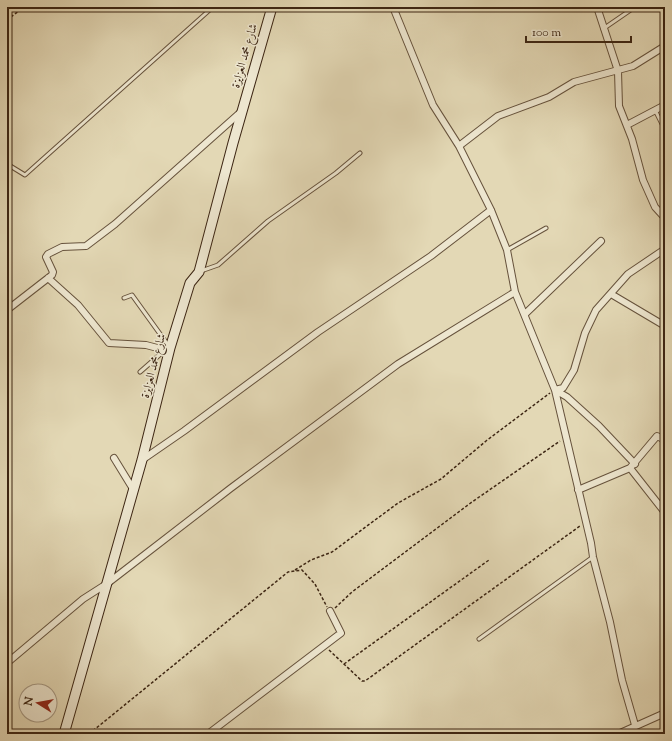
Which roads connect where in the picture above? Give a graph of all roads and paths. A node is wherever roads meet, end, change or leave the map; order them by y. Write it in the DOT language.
graph roads {
  1 [pos="24,7"];
  2 [pos="213,7"];
  3 [pos="272,7"];
  4 [pos="393,7"];
  5 [pos="597,7"];
  6 [pos="635,7"];
  7 [pos="7,20"];
  8 [pos="604,29"];
  9 [pos="665,46"];
  10 [pos="618,71"];
  11 [pos="665,105"];
  12 [pos="655,110"];
  13 [pos="243,111"];
  14 [pos="626,125"];
  15 [pos="665,130"];
  16 [pos="459,146"];
  17 [pos="360,153"];
  18 [pos="7,164"];
  19 [pos="491,210"];
  20 [pos="665,218"];
  21 [pos="546,228"];
  22 [pos="601,241"];
  23 [pos="665,249"];
  24 [pos="507,250"];
  25 [pos="200,272"];
  26 [pos="48,278"];
  27 [pos="515,292"];
  28 [pos="611,294"];
  29 [pos="124,298"];
  30 [pos="7,310"];
  31 [pos="525,314"];
  32 [pos="665,326"];
  33 [pos="168,349"];
  34 [pos="140,372"];
  35 [pos="555,390"];
  36 [pos="566,436"];
  37 [pos="665,440"];
  38 [pos="114,458"];
  39 [pos="142,460"];
  40 [pos="635,464"];
  41 [pos="630,468"];
  42 [pos="133,489"];
  43 [pos="578,490"];
  44 [pos="662,510"];
  45 [pos="585,522"];
  46 [pos="592,557"];
  47 [pos="489,560"];
  48 [pos="294,571"];
  49 [pos="108,583"];
  50 [pos="330,611"];
  51 [pos="479,639"];
  52 [pos="324,644"];
  53 [pos="7,663"];
  54 [pos="344,664"];
  55 [pos="665,713"];
  56 [pos="636,725"];
  57 [pos="64,734"];
  58 [pos="89,734"];
  59 [pos="208,734"];
  60 [pos="618,734"];
  1 -- 7 [label="path"];
  2 -- 18 [label="lane"];
  3 -- 13 [label="main road, شارع محمد العزايزة"];
  4 -- 16 [label="street"];
  5 -- 8 [label="street"];
  6 -- 8 [label="lane"];
  8 -- 10 [label="street"];
  9 -- 10 [label="street"];
  10 -- 14 [label="street"];
  10 -- 16 [label="street"];
  11 -- 12 [label="street"];
  12 -- 14 [label="street"];
  12 -- 15 [label="lane"];
  13 -- 25 [label="main road, شارع محمد العزايزة"];
  13 -- 26 [label="street"];
  14 -- 20 [label="street"];
  16 -- 19 [label="street"];
  17 -- 25 [label="lane"];
  19 -- 24 [label="street"];
  19 -- 39 [label="street"];
  21 -- 24 [label="lane"];
  22 -- 31 [label="street"];
  23 -- 28 [label="street"];
  24 -- 27 [label="street"];
  25 -- 33 [label="main road, شارع محمد العزايزة"];
  26 -- 30 [label="street"];
  26 -- 33 [label="street"];
  27 -- 31 [label="street"];
  27 -- 49 [label="street"];
  28 -- 32 [label="street"];
  28 -- 35 [label="street"];
  29 -- 33 [label="lane"];
  31 -- 35 [label="street"];
  33 -- 34 [label="lane"];
  33 -- 39 [label="main road, شارع محمد العزايزة"];
  35 -- 36 [label="street"];
  35 -- 40 [label="street"];
  35 -- 48 [label="path"];
  36 -- 43 [label="street"];
  36 -- 50 [label="path"];
  37 -- 40 [label="street"];
  38 -- 42 [label="street"];
  39 -- 42 [label="main road, شارع محمد العزايزة"];
  40 -- 41 [label="street"];
  41 -- 43 [label="street"];
  41 -- 44 [label="street"];
  42 -- 49 [label="main road, شارع محمد العزايزة"];
  43 -- 45 [label="street"];
  45 -- 46 [label="street"];
  45 -- 54 [label="path"];
  46 -- 51 [label="lane"];
  46 -- 56 [label="street"];
  47 -- 54 [label="path"];
  48 -- 50 [label="path"];
  48 -- 58 [label="path"];
  49 -- 53 [label="street"];
  49 -- 57 [label="main road, شارع محمد العزايزة"];
  50 -- 52 [label="street"];
  52 -- 54 [label="path"];
  52 -- 59 [label="street"];
  55 -- 56 [label="street"];
  56 -- 60 [label="street"];
}
